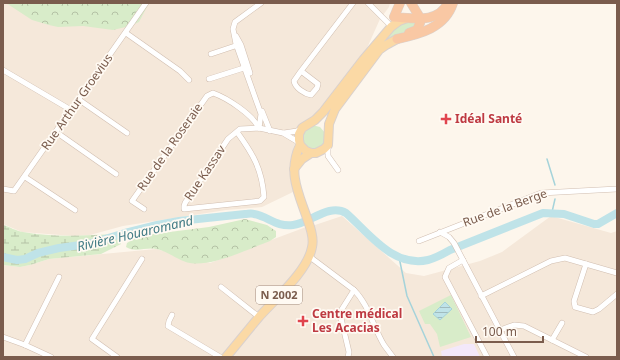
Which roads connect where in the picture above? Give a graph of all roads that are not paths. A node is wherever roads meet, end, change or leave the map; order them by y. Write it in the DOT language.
graph roads {
  1 [pos="146,3"];
  2 [pos="261,3"];
  3 [pos="353,3"];
  4 [pos="368,3"];
  5 [pos="400,3"];
  6 [pos="411,3"];
  7 [pos="448,3"];
  8 [pos="453,3"];
  9 [pos="438,14"];
  10 [pos="409,18"];
  11 [pos="420,18"];
  12 [pos="391,21"];
  13 [pos="126,33"];
  14 [pos="397,39"];
  15 [pos="239,45"];
  16 [pos="211,54"];
  17 [pos="363,60"];
  18 [pos="246,68"];
  19 [pos="3,70"];
  20 [pos="301,71"];
  21 [pos="209,79"];
  22 [pos="189,80"];
  23 [pos="78,99"];
  24 [pos="71,110"];
  25 [pos="310,123"];
  26 [pos="259,128"];
  27 [pos="302,128"];
  28 [pos="270,130"];
  29 [pos="56,132"];
  30 [pos="237,132"];
  31 [pos="127,133"];
  32 [pos="283,133"];
  33 [pos="328,133"];
  34 [pos="300,144"];
  35 [pos="328,145"];
  36 [pos="311,153"];
  37 [pos="294,169"];
  38 [pos="338,170"];
  39 [pos="116,174"];
  40 [pos="25,178"];
  41 [pos="3,189"];
  42 [pos="617,189"];
  43 [pos="144,208"];
  44 [pos="75,210"];
  45 [pos="440,232"];
  46 [pos="420,241"];
  47 [pos="310,257"];
  48 [pos="142,259"];
  49 [pos="463,260"];
  50 [pos="586,264"];
  51 [pos="616,270"];
  52 [pos="59,277"];
  53 [pos="221,287"];
  54 [pos="354,290"];
  55 [pos="617,294"];
  56 [pos="481,296"];
  57 [pos="172,315"];
  58 [pos="259,317"];
  59 [pos="562,324"];
  60 [pos="500,330"];
  61 [pos="3,337"];
  62 [pos="552,340"];
  63 [pos="25,345"];
  64 [pos="51,357"];
  65 [pos="117,357"];
  66 [pos="220,357"];
  67 [pos="226,357"];
  68 [pos="348,357"];
  69 [pos="393,357"];
  70 [pos="487,357"];
  71 [pos="514,357"];
  72 [pos="586,357"];
  1 -- 13 [label="street, Rue Arthur Groevius"];
  2 -- 15 [label="street"];
  3 -- 20 [label="street"];
  4 -- 12 [label="street"];
  5 -- 12 [label="highway"];
  6 -- 9 [label="highway"];
  6 -- 11 [label="highway"];
  7 -- 9 [label="highway"];
  8 -- 14 [label="highway"];
  9 -- 11 [label="highway"];
  10 -- 11 [label="highway"];
  10 -- 12 [label="highway"];
  10 -- 17 [label="main road"];
  11 -- 14 [label="highway"];
  12 -- 17 [label="main road"];
  13 -- 22 [label="street"];
  13 -- 23 [label="street, Rue Arthur Groevius"];
  14 -- 33 [label="main road"];
  15 -- 16 [label="street"];
  15 -- 18 [label="street"];
  17 -- 25 [label="main road"];
  18 -- 21 [label="street"];
  18 -- 26 [label="street"];
  18 -- 28 [label="street"];
  19 -- 24 [label="street"];
  20 -- 20 [label="street"];
  23 -- 24 [label="street, Rue Arthur Groevius"];
  23 -- 31 [label="street"];
  24 -- 29 [label="street, Rue Arthur Groevius"];
  25 -- 27 [label="main road"];
  25 -- 33 [label="main road"];
  26 -- 28 [label="street"];
  26 -- 30 [label="street"];
  26 -- 43 [label="street, Rue de la Roseraie"];
  27 -- 32 [label="street"];
  27 -- 34 [label="main road"];
  28 -- 32 [label="street"];
  29 -- 39 [label="street"];
  29 -- 40 [label="street, Rue Arthur Groevius"];
  30 -- 30 [label="street, Rue Kassav"];
  32 -- 34 [label="street"];
  33 -- 35 [label="main road"];
  34 -- 36 [label="main road"];
  34 -- 37 [label="main road, N 2002"];
  35 -- 36 [label="main road"];
  35 -- 38 [label="street"];
  36 -- 37 [label="main road"];
  37 -- 47 [label="main road, N 2002"];
  40 -- 41 [label="street, Rue Arthur Groevius"];
  40 -- 44 [label="street"];
  42 -- 45 [label="street, Rue de la Berge"];
  45 -- 46 [label="street, Rue de la Berge"];
  45 -- 49 [label="street"];
  47 -- 54 [label="street"];
  47 -- 58 [label="main road, N 2002"];
  48 -- 65 [label="street"];
  49 -- 56 [label="street"];
  49 -- 70 [label="street"];
  50 -- 51 [label="street"];
  50 -- 55 [label="street"];
  50 -- 56 [label="street"];
  52 -- 63 [label="street"];
  53 -- 58 [label="street"];
  54 -- 68 [label="street"];
  54 -- 69 [label="street"];
  56 -- 60 [label="street"];
  57 -- 66 [label="street"];
  58 -- 67 [label="main road, N 2002"];
  59 -- 62 [label="street"];
  60 -- 62 [label="street"];
  60 -- 71 [label="street"];
  61 -- 63 [label="street"];
  62 -- 72 [label="street"];
  63 -- 64 [label="street"];
}
